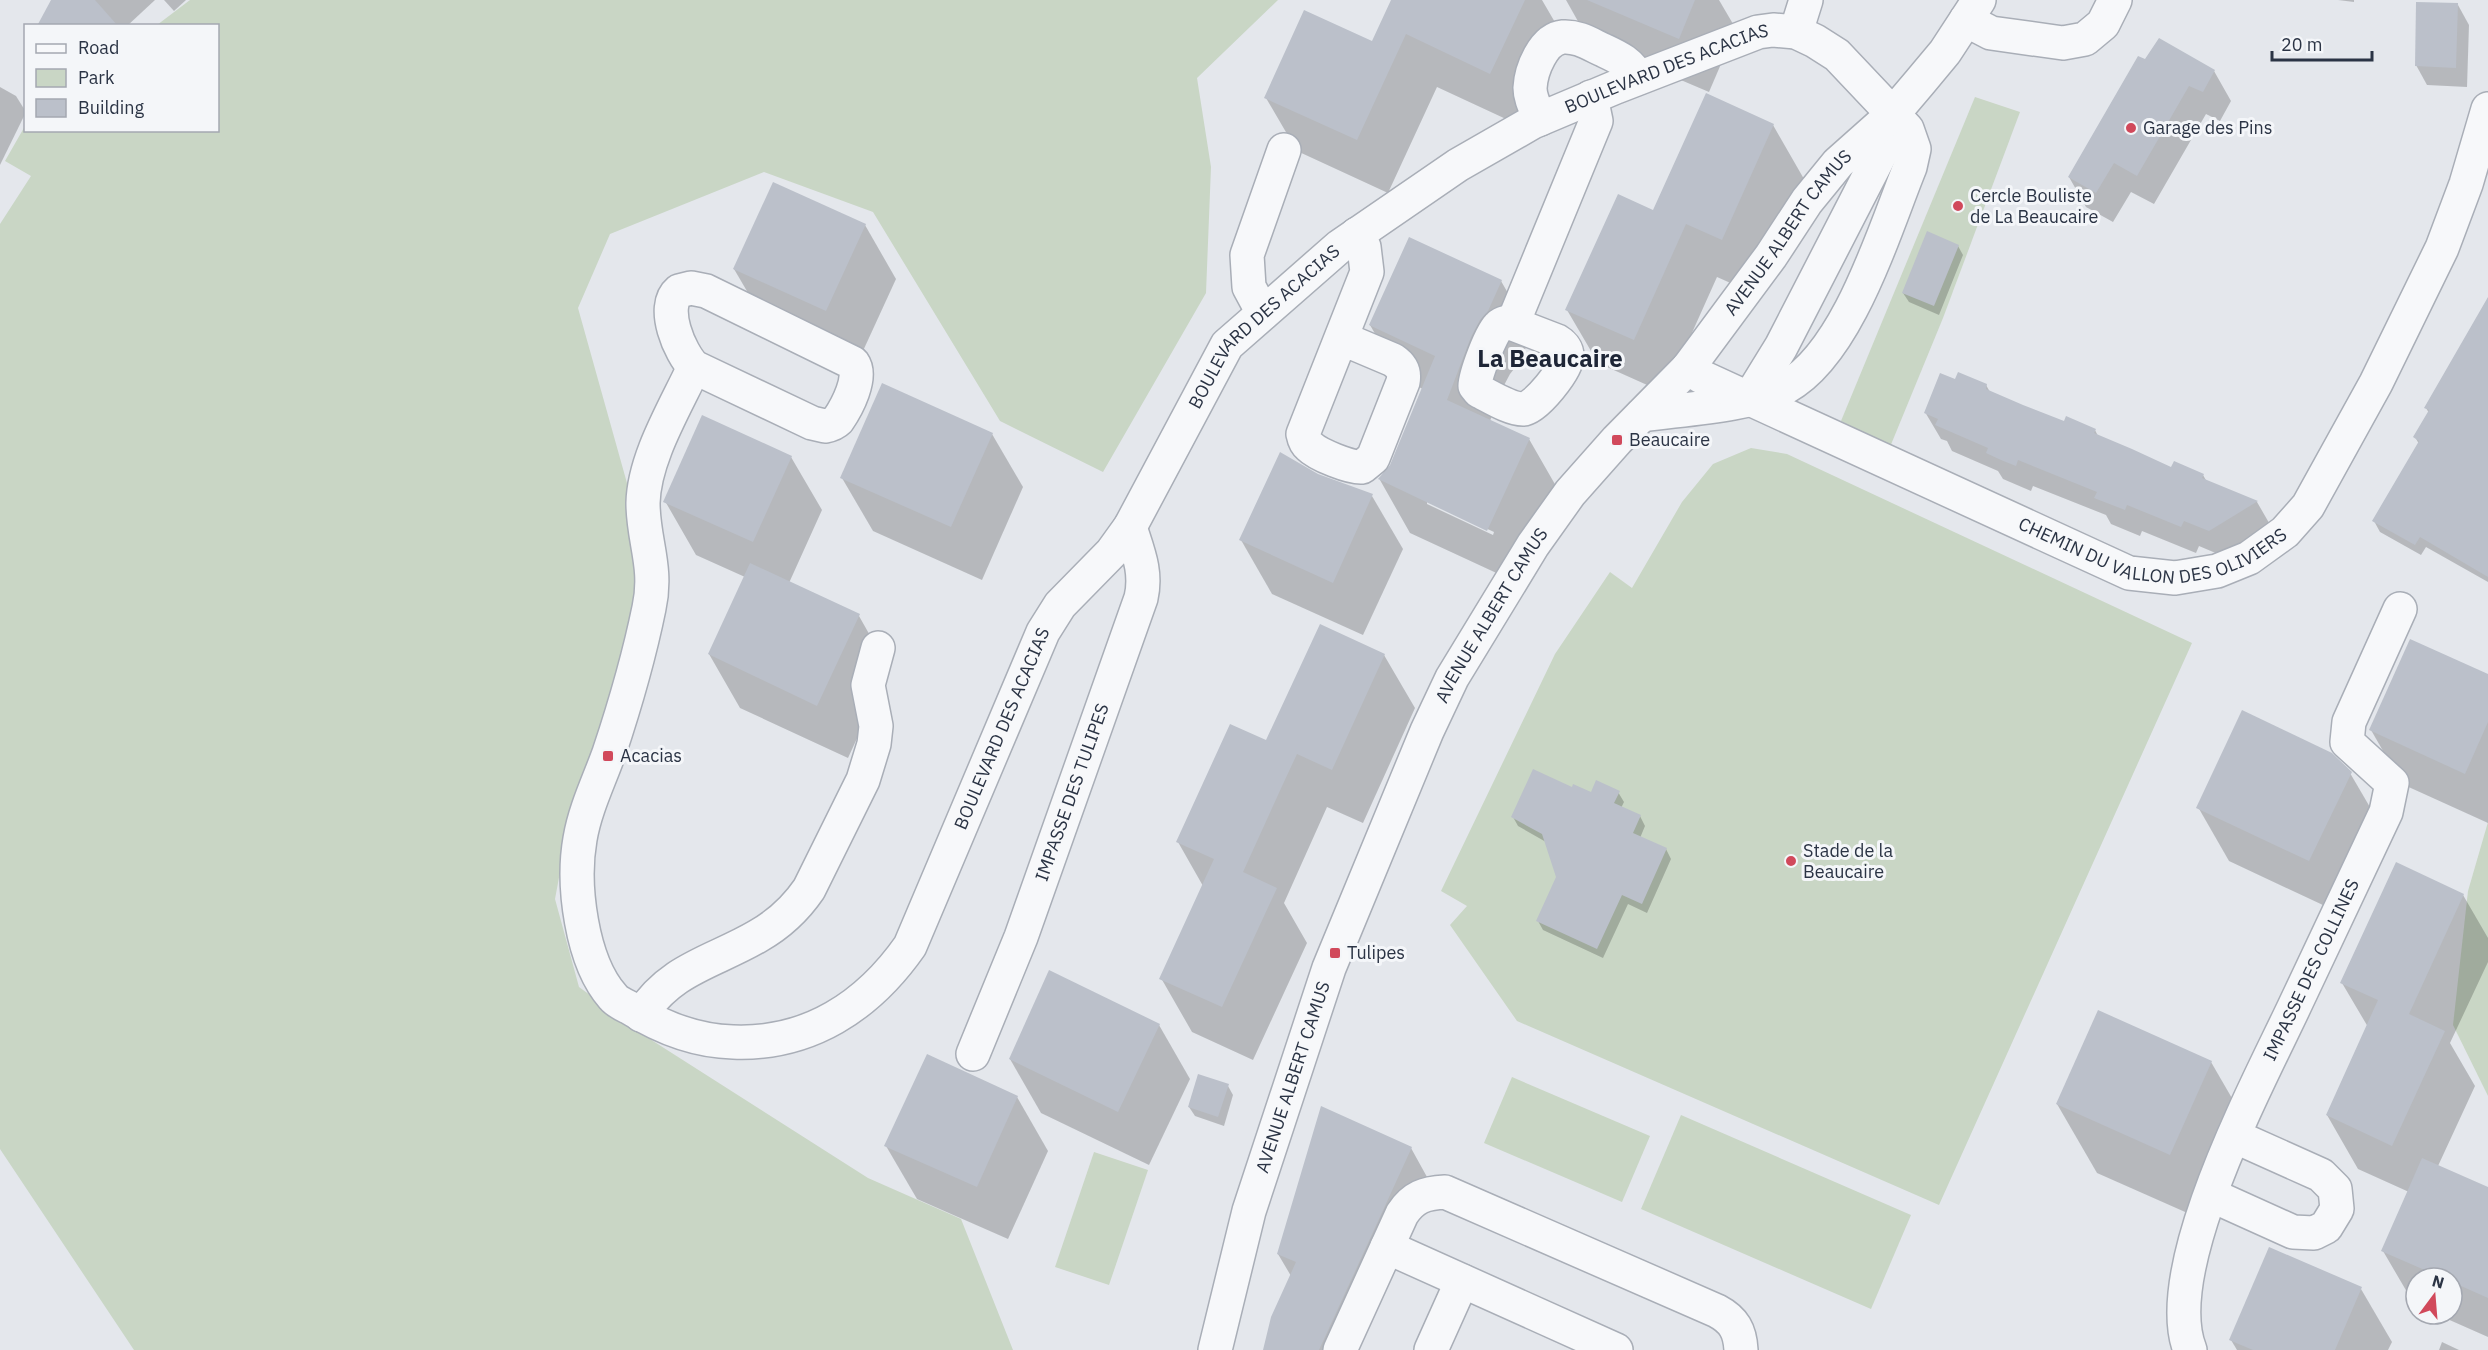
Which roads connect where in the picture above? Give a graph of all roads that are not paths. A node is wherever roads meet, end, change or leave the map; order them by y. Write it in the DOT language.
graph roads {
  1 [pos="1806,0"];
  2 [pos="2115,0"];
  3 [pos="1972,10"];
  4 [pos="1796,32"];
  5 [pos="1638,78"];
  6 [pos="1591,97"];
  7 [pos="2488,109"];
  8 [pos="1892,115"];
  9 [pos="1540,119"];
  10 [pos="1284,150"];
  11 [pos="1357,234"];
  12 [pos="1263,313"];
  13 [pos="1513,323"];
  14 [pos="1341,338"];
  15 [pos="694,368"];
  16 [pos="1688,368"];
  17 [pos="1749,399"];
  18 [pos="1642,415"];
  19 [pos="1130,527"];
  20 [pos="2400,609"];
  21 [pos="878,648"];
  22 [pos="640,1015"];
  23 [pos="973,1054"];
  24 [pos="2234,1136"];
  25 [pos="2211,1195"];
  26 [pos="1387,1247"];
  27 [pos="1462,1281"];
  28 [pos="1215,1350"];
  29 [pos="1340,1350"];
  30 [pos="1431,1350"];
  31 [pos="1616,1350"];
  32 [pos="1741,1350"];
  33 [pos="2190,1350"];
  1 -- 4 [label="street"];
  2 -- 3 [label="street"];
  3 -- 8 [label="street, AVENUE ALBERT CAMUS"];
  4 -- 5 [label="street, BOULEVARD DES ACACIAS"];
  4 -- 8 [label="street, BOULEVARD DES ACACIAS"];
  5 -- 6 [label="street, BOULEVARD DES ACACIAS"];
  5 -- 9 [label="street"];
  6 -- 9 [label="street, BOULEVARD DES ACACIAS"];
  6 -- 13 [label="street"];
  7 -- 17 [label="street, CHEMIN DU VALLON DES OLIVIERS"];
  8 -- 16 [label="street, AVENUE ALBERT CAMUS"];
  8 -- 17 [label="street"];
  8 -- 17 [label="street, BOULEVARD DES ACACIAS"];
  9 -- 11 [label="street, BOULEVARD DES ACACIAS"];
  10 -- 12 [label="street"];
  11 -- 12 [label="street, BOULEVARD DES ACACIAS"];
  11 -- 14 [label="street"];
  12 -- 19 [label="street, BOULEVARD DES ACACIAS"];
  15 -- 15 [label="street"];
  15 -- 22 [label="street, BOULEVARD DES ACACIAS"];
  16 -- 17 [label="street, CHEMIN DU VALLON DES OLIVIERS"];
  16 -- 18 [label="street, AVENUE ALBERT CAMUS"];
  17 -- 18 [label="street, BOULEVARD DES ACACIAS"];
  18 -- 28 [label="street, AVENUE ALBERT CAMUS"];
  19 -- 22 [label="street, BOULEVARD DES ACACIAS"];
  19 -- 23 [label="street, IMPASSE DES TULIPES"];
  20 -- 24 [label="street, IMPASSE DES COLLINES"];
  21 -- 22 [label="street"];
  24 -- 25 [label="street, IMPASSE DES COLLINES"];
  24 -- 25 [label="street"];
  25 -- 33 [label="street, IMPASSE DES COLLINES"];
  26 -- 27 [label="street"];
  26 -- 29 [label="street"];
  26 -- 32 [label="street"];
  27 -- 30 [label="street"];
  27 -- 31 [label="street"];
}
